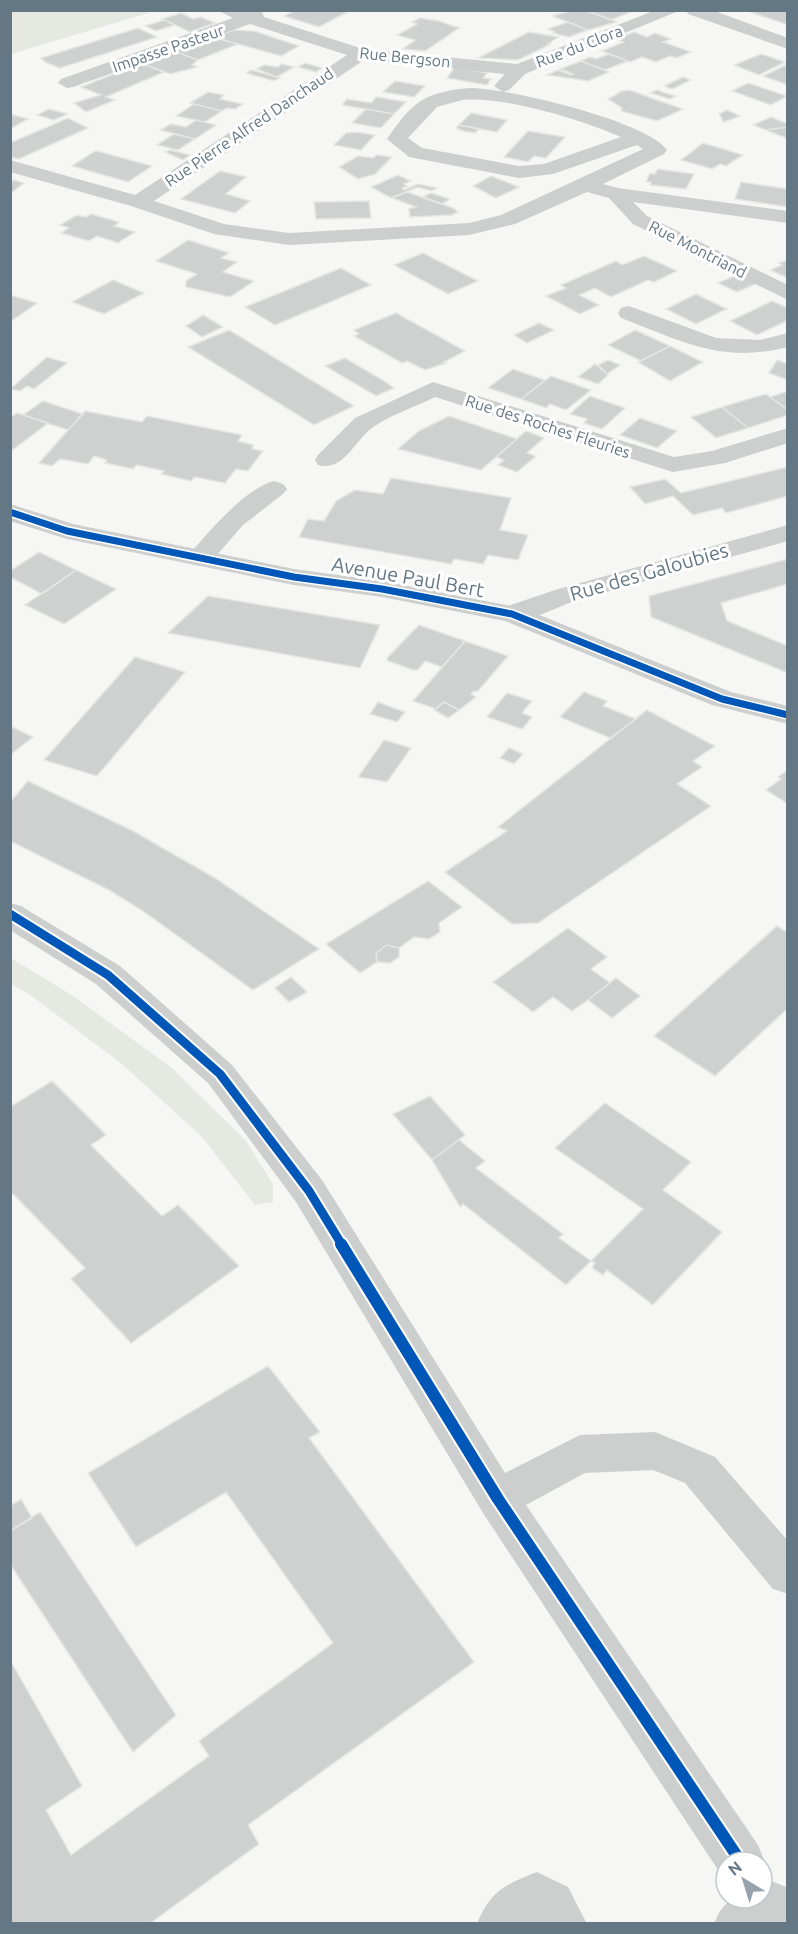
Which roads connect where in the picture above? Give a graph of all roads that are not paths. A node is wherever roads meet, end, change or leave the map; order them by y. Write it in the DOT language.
graph roads {
  1 [pos="225,10"];
  2 [pos="269,10"];
  3 [pos="673,10"];
  4 [pos="694,10"];
  5 [pos="248,20"];
  6 [pos="788,44"];
  7 [pos="361,54"];
  8 [pos="519,70"];
  9 [pos="67,83"];
  10 [pos="492,97"];
  11 [pos="638,138"];
  12 [pos="10,166"];
  13 [pos="585,185"];
  14 [pos="616,194"];
  15 [pos="138,202"];
  16 [pos="788,217"];
  17 [pos="788,294"];
  18 [pos="629,313"];
  19 [pos="788,340"];
  20 [pos="788,435"];
  21 [pos="327,460"];
  22 [pos="274,489"];
  23 [pos="10,512"];
  24 [pos="788,533"];
  25 [pos="200,558"];
  26 [pos="512,614"];
  27 [pos="788,715"];
  28 [pos="10,915"];
  29 [pos="498,1499"];
  30 [pos="788,1574"];
  31 [pos="733,1850"];
  32 [pos="501,1923"];
  33 [pos="563,1923"];
  1 -- 5 [label="street, Rue Bergson"];
  2 -- 5 [label="street, Impasse Pasteur"];
  3 -- 8 [label="street, Rue du Clora"];
  4 -- 6 [label="street"];
  5 -- 7 [label="street, Rue Bergson"];
  5 -- 9 [label="street, Impasse Pasteur"];
  7 -- 8 [label="street, Rue Bergson"];
  7 -- 15 [label="street, Rue Pierre Alfred Danchaud"];
  8 -- 10 [label="street"];
  10 -- 11 [label="street"];
  10 -- 11 [label="street"];
  11 -- 13 [label="street"];
  12 -- 15 [label="street"];
  13 -- 14 [label="street"];
  13 -- 15 [label="street"];
  14 -- 16 [label="street"];
  14 -- 17 [label="street, Rue Montriand"];
  18 -- 19 [label="street"];
  20 -- 21 [label="street, Rue des Roches Fleuries"];
  22 -- 25 [label="street"];
  23 -- 25 [label="street, Avenue Paul Bert"];
  24 -- 26 [label="street, Rue des Galoubies"];
  25 -- 26 [label="street, Avenue Paul Bert"];
  26 -- 27 [label="street, Avenue Paul Bert"];
  28 -- 29 [label="street"];
  29 -- 30 [label="street"];
  29 -- 31 [label="street"];
  32 -- 33 [label="street"];
}
